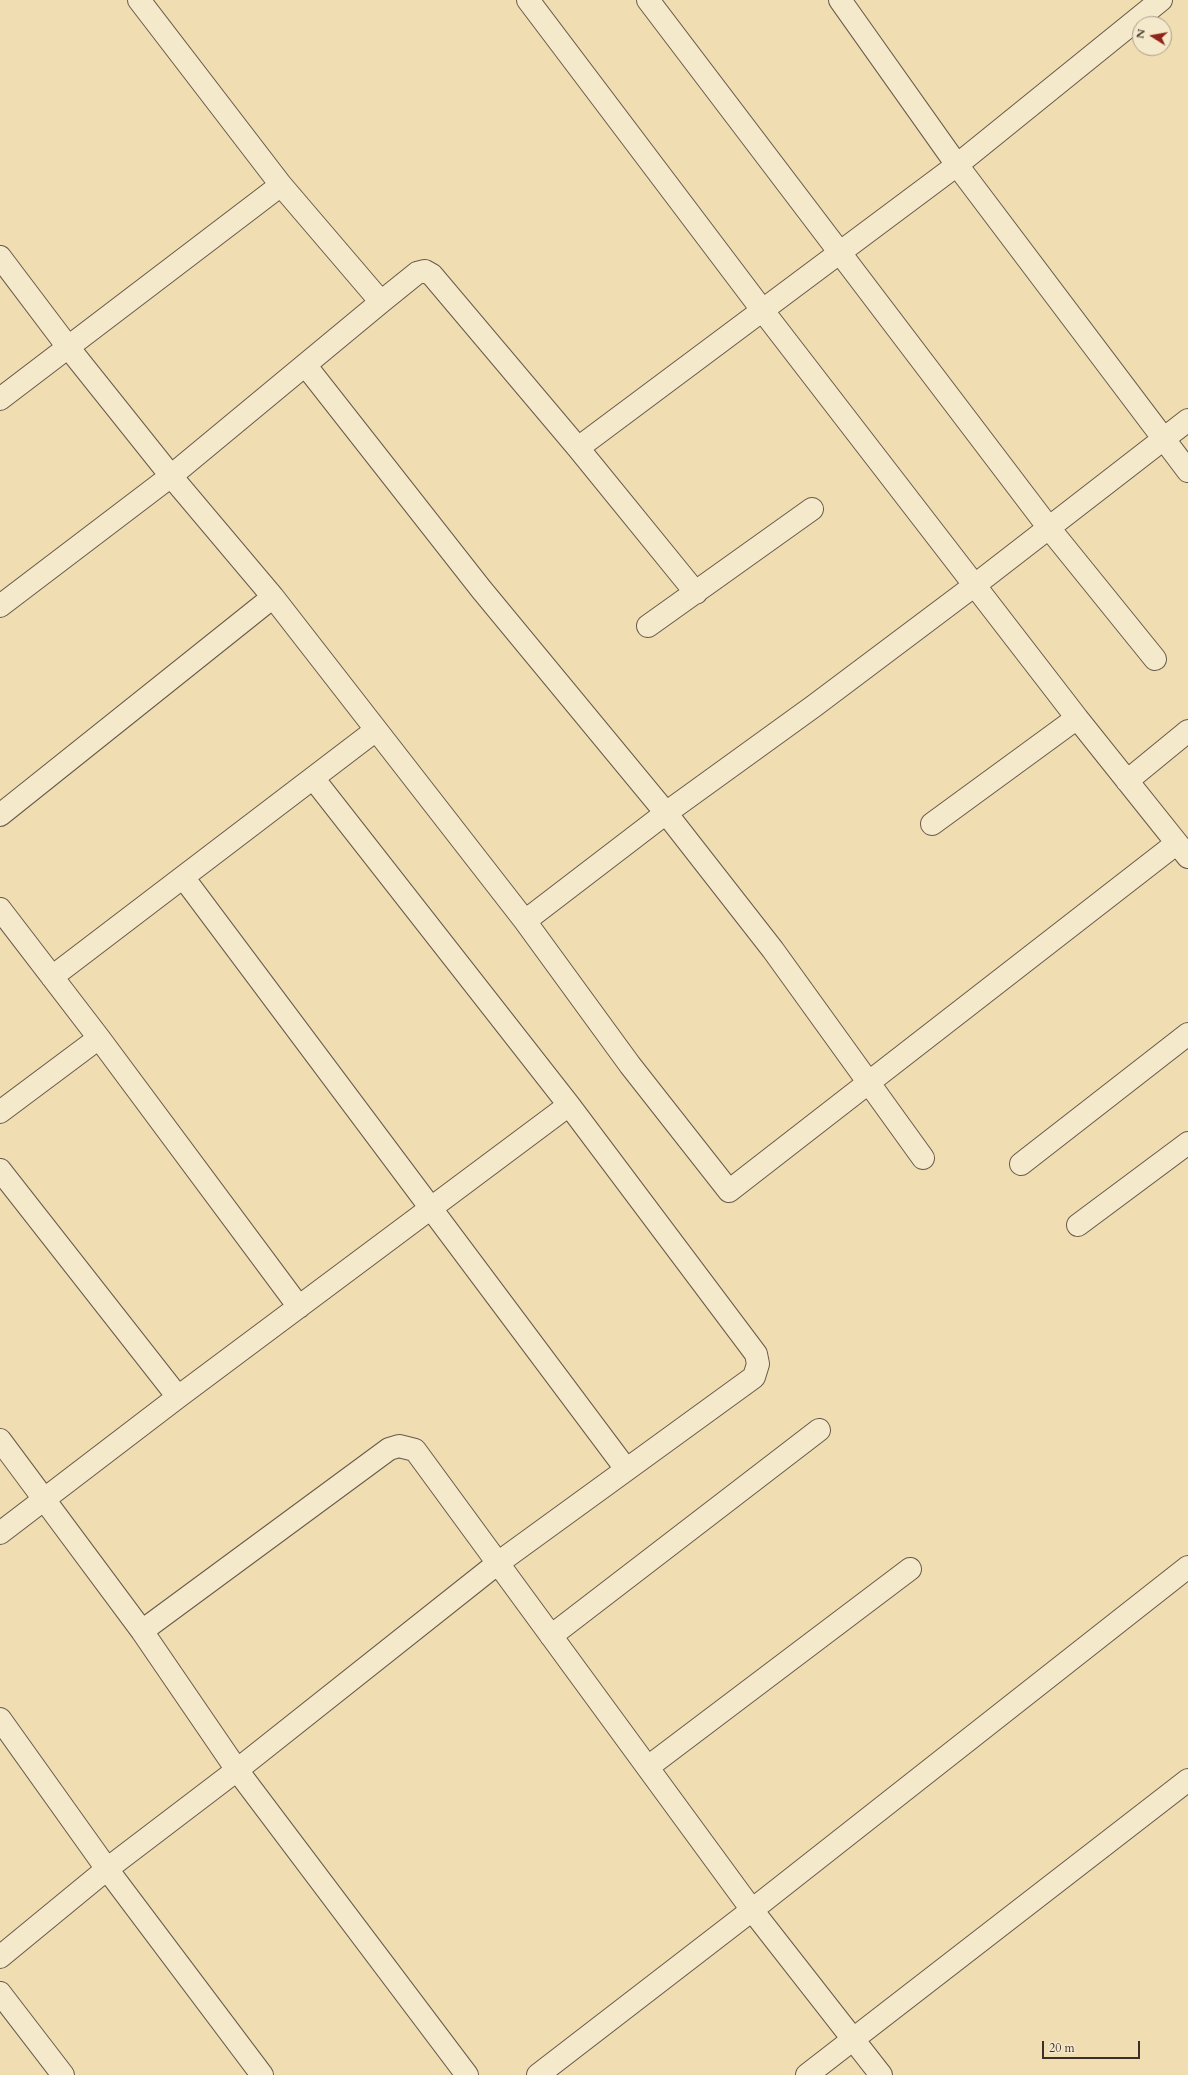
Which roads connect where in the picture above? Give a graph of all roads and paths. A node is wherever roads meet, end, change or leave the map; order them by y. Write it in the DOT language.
graph roads {
  1 [pos="138,0"];
  2 [pos="528,0"];
  3 [pos="648,0"];
  4 [pos="840,0"];
  5 [pos="1161,0"];
  6 [pos="957,165"];
  7 [pos="281,184"];
  8 [pos="841,253"];
  9 [pos="0,257"];
  10 [pos="381,302"];
  11 [pos="763,311"];
  12 [pos="68,347"];
  13 [pos="306,366"];
  14 [pos="0,399"];
  15 [pos="1188,420"];
  16 [pos="1164,439"];
  17 [pos="578,448"];
  18 [pos="1188,471"];
  19 [pos="171,476"];
  20 [pos="812,509"];
  21 [pos="1048,528"];
  22 [pos="975,585"];
  23 [pos="696,593"];
  24 [pos="273,597"];
  25 [pos="0,606"];
  26 [pos="648,626"];
  27 [pos="1155,659"];
  28 [pos="1077,718"];
  29 [pos="376,730"];
  30 [pos="1188,731"];
  31 [pos="313,778"];
  32 [pos="1127,781"];
  33 [pos="666,813"];
  34 [pos="0,815"];
  35 [pos="932,824"];
  36 [pos="1182,850"];
  37 [pos="183,877"];
  38 [pos="0,910"];
  39 [pos="525,922"];
  40 [pos="52,977"];
  41 [pos="1188,1034"];
  42 [pos="99,1038"];
  43 [pos="868,1083"];
  44 [pos="570,1105"];
  45 [pos="0,1112"];
  46 [pos="1188,1143"];
  47 [pos="923,1158"];
  48 [pos="1021,1164"];
  49 [pos="0,1170"];
  50 [pos="432,1208"];
  51 [pos="1078,1225"];
  52 [pos="299,1307"];
  53 [pos="178,1397"];
  54 [pos="819,1430"];
  55 [pos="0,1440"];
  56 [pos="626,1469"];
  57 [pos="44,1499"];
  58 [pos="0,1533"];
  59 [pos="498,1563"];
  60 [pos="1188,1567"];
  61 [pos="910,1569"];
  62 [pos="142,1631"];
  63 [pos="551,1636"];
  64 [pos="0,1719"];
  65 [pos="648,1767"];
  66 [pos="237,1770"];
  67 [pos="1188,1780"];
  68 [pos="107,1869"];
  69 [pos="752,1910"];
  70 [pos="0,1957"];
  71 [pos="0,1993"];
  72 [pos="853,2040"];
  73 [pos="63,2075"];
  74 [pos="262,2075"];
  75 [pos="467,2075"];
  76 [pos="538,2075"];
  77 [pos="807,2075"];
  78 [pos="881,2075"];
  1 -- 7 [label="street"];
  2 -- 11 [label="street"];
  3 -- 8 [label="street"];
  4 -- 6 [label="street"];
  5 -- 6 [label="street"];
  6 -- 8 [label="street"];
  6 -- 16 [label="street"];
  7 -- 10 [label="street"];
  7 -- 12 [label="street"];
  8 -- 11 [label="street"];
  8 -- 21 [label="street"];
  9 -- 12 [label="street"];
  10 -- 13 [label="street"];
  10 -- 17 [label="street"];
  11 -- 17 [label="street"];
  11 -- 22 [label="street"];
  12 -- 14 [label="street"];
  12 -- 19 [label="street"];
  13 -- 19 [label="street"];
  13 -- 33 [label="street"];
  15 -- 16 [label="street"];
  16 -- 18 [label="street"];
  16 -- 21 [label="street"];
  17 -- 23 [label="street"];
  19 -- 24 [label="street"];
  19 -- 25 [label="street"];
  20 -- 23 [label="street"];
  21 -- 22 [label="street"];
  21 -- 27 [label="street"];
  22 -- 28 [label="street"];
  22 -- 33 [label="street"];
  23 -- 26 [label="street"];
  24 -- 29 [label="street"];
  24 -- 34 [label="street"];
  28 -- 32 [label="street"];
  28 -- 35 [label="street"];
  29 -- 31 [label="street"];
  29 -- 39 [label="street"];
  30 -- 32 [label="street"];
  31 -- 37 [label="street"];
  31 -- 44 [label="street"];
  32 -- 36 [label="street"];
  33 -- 39 [label="street"];
  33 -- 43 [label="street"];
  36 -- 43 [label="street"];
  37 -- 40 [label="street"];
  37 -- 50 [label="street"];
  38 -- 40 [label="street"];
  39 -- 43 [label="street"];
  40 -- 42 [label="street"];
  41 -- 48 [label="street"];
  42 -- 45 [label="street"];
  42 -- 52 [label="street"];
  43 -- 47 [label="street"];
  44 -- 50 [label="street"];
  44 -- 56 [label="street"];
  46 -- 51 [label="street"];
  49 -- 53 [label="street"];
  50 -- 52 [label="street"];
  50 -- 56 [label="street"];
  52 -- 53 [label="street"];
  53 -- 57 [label="street"];
  54 -- 63 [label="street"];
  55 -- 57 [label="street"];
  56 -- 59 [label="street"];
  57 -- 58 [label="street"];
  57 -- 62 [label="street"];
  59 -- 62 [label="street"];
  59 -- 63 [label="street"];
  59 -- 66 [label="street"];
  60 -- 69 [label="street"];
  61 -- 65 [label="street"];
  62 -- 66 [label="street"];
  63 -- 65 [label="street"];
  64 -- 68 [label="street"];
  65 -- 69 [label="street"];
  66 -- 68 [label="street"];
  66 -- 75 [label="street"];
  67 -- 72 [label="street"];
  68 -- 70 [label="street"];
  68 -- 74 [label="street"];
  69 -- 72 [label="street"];
  69 -- 76 [label="street"];
  71 -- 73 [label="street"];
  72 -- 77 [label="street"];
  72 -- 78 [label="street"];
}
